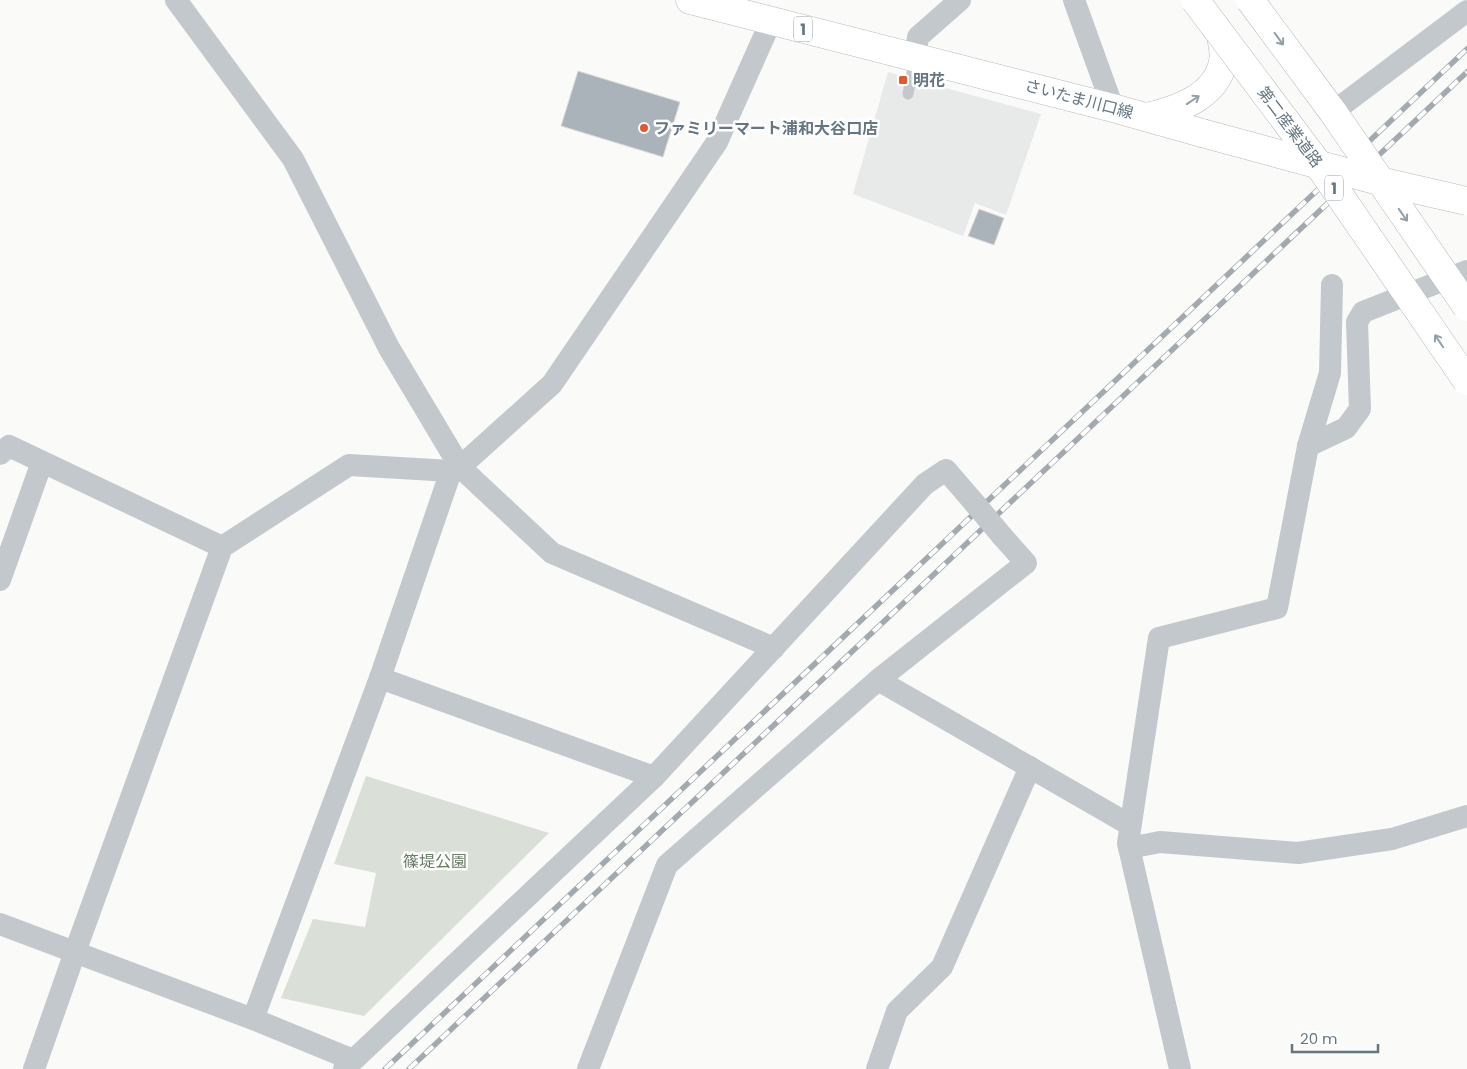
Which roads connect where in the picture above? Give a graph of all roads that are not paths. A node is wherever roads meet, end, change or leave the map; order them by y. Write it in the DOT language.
graph roads {
  1 [pos="176,0"];
  2 [pos="690,0"];
  3 [pos="960,0"];
  4 [pos="1074,0"];
  5 [pos="1194,0"];
  6 [pos="1250,0"];
  7 [pos="1467,11"];
  8 [pos="771,21"];
  9 [pos="1221,35"];
  10 [pos="915,57"];
  11 [pos="908,94"];
  12 [pos="1113,108"];
  13 [pos="1333,112"];
  14 [pos="1147,117"];
  15 [pos="1318,164"];
  16 [pos="1379,181"];
  17 [pos="1467,201"];
  18 [pos="1467,271"];
  19 [pos="1332,285"];
  20 [pos="1467,307"];
  21 [pos="1467,381"];
  22 [pos="1308,446"];
  23 [pos="0,454"];
  24 [pos="42,462"];
  25 [pos="456,469"];
  26 [pos="222,547"];
  27 [pos="0,580"];
  28 [pos="774,648"];
  29 [pos="380,678"];
  30 [pos="878,680"];
  31 [pos="1030,767"];
  32 [pos="654,777"];
  33 [pos="1467,816"];
  34 [pos="1130,825"];
  35 [pos="1129,848"];
  36 [pos="0,924"];
  37 [pos="75,952"];
  38 [pos="253,1019"];
  39 [pos="348,1065"];
  40 [pos="590,1068"];
  41 [pos="34,1069"];
  42 [pos="877,1069"];
  43 [pos="1180,1069"];
  1 -- 25 [label="street"];
  2 -- 8 [label="main road, さいたま川口線 / 1"];
  3 -- 10 [label="street"];
  4 -- 12 [label="street"];
  5 -- 9 [label="main road, 第二産業道路 / 1, bridge"];
  6 -- 13 [label="main road, one-way, bridge"];
  7 -- 13 [label="street"];
  8 -- 10 [label="main road, さいたま川口線 / 1"];
  8 -- 25 [label="street"];
  14 -- 9 [label="main road, one-way"];
  9 -- 15 [label="main road, 第二産業道路 / 1, bridge"];
  10 -- 11 [label="lane"];
  10 -- 12 [label="main road, さいたま川口線 / 1"];
  12 -- 14 [label="main road, さいたま川口線 / 1"];
  13 -- 16 [label="main road, bridge"];
  14 -- 15 [label="main road, さいたま川口線 / 1, bridge"];
  15 -- 16 [label="main road, さいたま川口線 / 1, bridge"];
  21 -- 15 [label="main road, 第二産業道路 / 1, one-way, bridge"];
  16 -- 17 [label="main road, さいたま川口線 / 1, bridge"];
  16 -- 20 [label="main road, one-way, bridge"];
  18 -- 22 [label="street"];
  19 -- 22 [label="street"];
  22 -- 34 [label="street"];
  23 -- 24 [label="street"];
  24 -- 26 [label="street"];
  24 -- 27 [label="street"];
  25 -- 26 [label="street"];
  25 -- 28 [label="street"];
  25 -- 29 [label="street"];
  26 -- 37 [label="street"];
  28 -- 30 [label="street, bridge"];
  28 -- 32 [label="street"];
  29 -- 32 [label="street"];
  29 -- 38 [label="street"];
  30 -- 31 [label="street"];
  30 -- 40 [label="street"];
  31 -- 34 [label="street"];
  31 -- 42 [label="street"];
  32 -- 39 [label="street"];
  33 -- 35 [label="street"];
  34 -- 35 [label="street"];
  35 -- 43 [label="street"];
  36 -- 37 [label="street"];
  37 -- 38 [label="street"];
  37 -- 41 [label="street"];
  38 -- 39 [label="street"];
}
